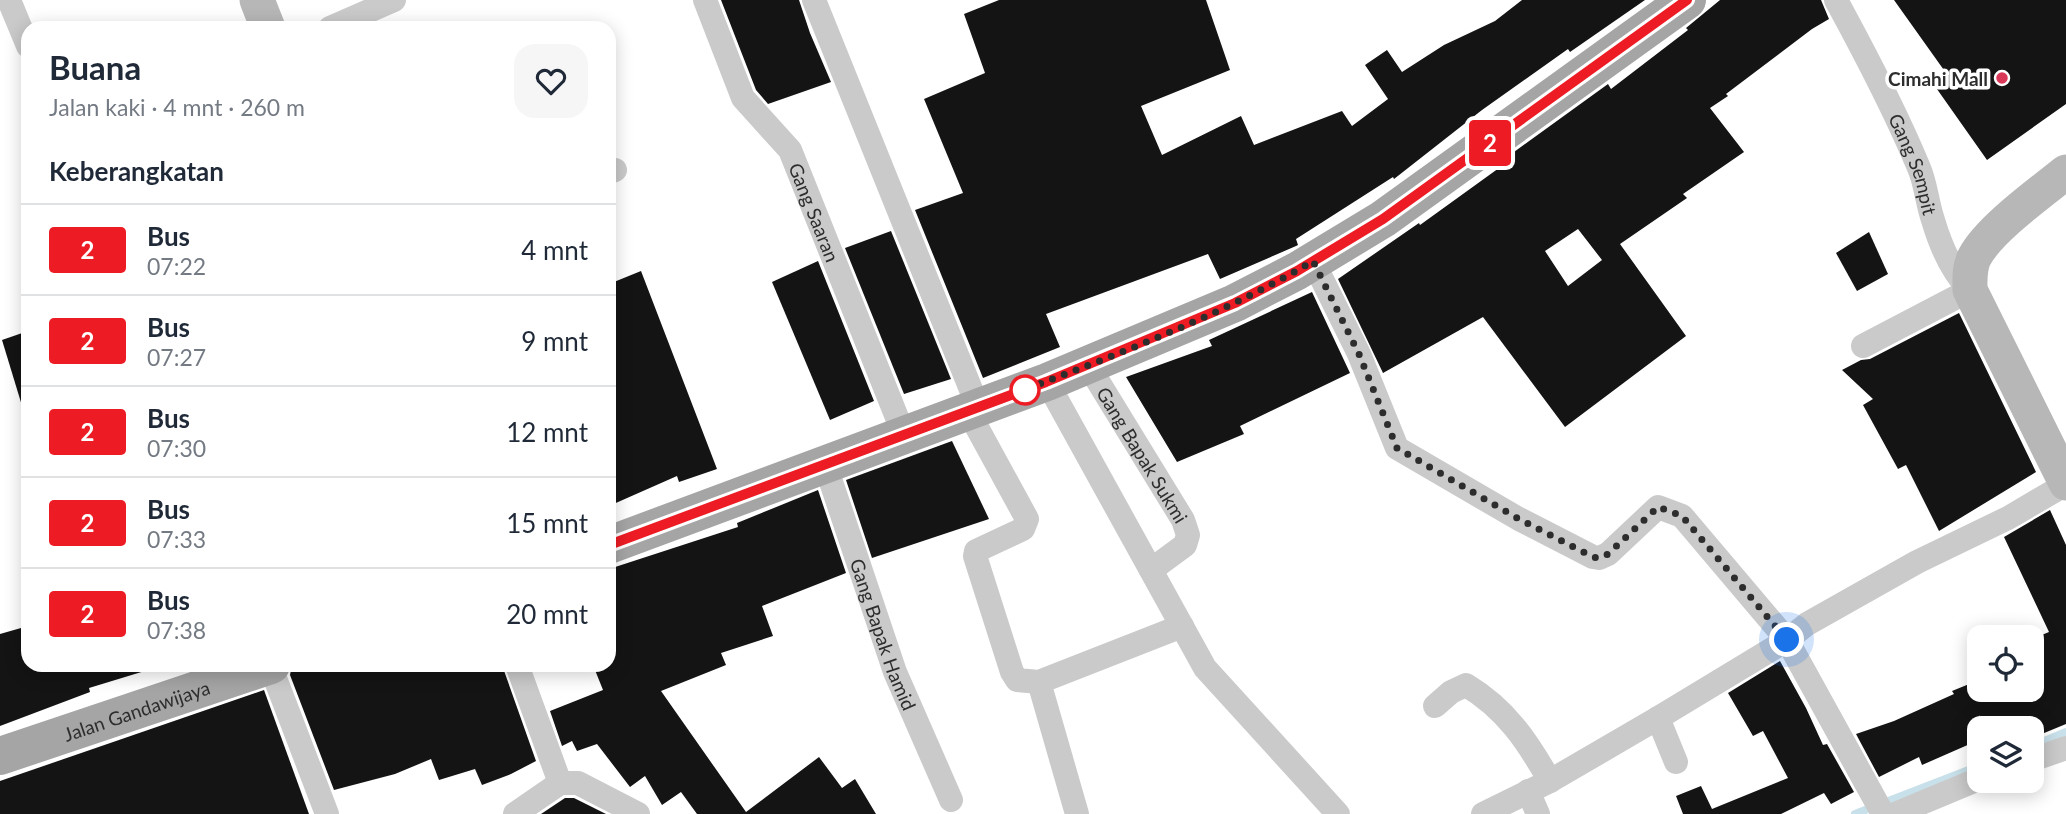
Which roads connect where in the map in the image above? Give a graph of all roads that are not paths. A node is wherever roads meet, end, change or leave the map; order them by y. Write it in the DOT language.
graph roads {
  1 [pos="9,0"];
  2 [pos="257,0"];
  3 [pos="394,0"];
  4 [pos="705,0"];
  5 [pos="814,0"];
  6 [pos="1687,0"];
  7 [pos="1836,0"];
  8 [pos="265,21"];
  9 [pos="346,21"];
  10 [pos="21,29"];
  11 [pos="2066,172"];
  12 [pos="1313,261"];
  13 [pos="1970,290"];
  14 [pos="1863,346"];
  15 [pos="1088,365"];
  16 [pos="1046,382"];
  17 [pos="973,409"];
  18 [pos="904,435"];
  19 [pos="825,464"];
  20 [pos="2066,483"];
  21 [pos="616,542"];
  22 [pos="1151,570"];
  23 [pos="1182,626"];
  24 [pos="1787,640"];
  25 [pos="250,672"];
  26 [pos="274,672"];
  27 [pos="520,672"];
  28 [pos="1039,682"];
  29 [pos="1435,706"];
  30 [pos="1658,718"];
  31 [pos="2066,748"];
  32 [pos="0,756"];
  33 [pos="2044,756"];
  34 [pos="1676,762"];
  35 [pos="560,783"];
  36 [pos="1967,784"];
  37 [pos="1539,786"];
  38 [pos="951,800"];
  39 [pos="327,814"];
  40 [pos="515,814"];
  41 [pos="638,814"];
  42 [pos="1077,814"];
  43 [pos="1338,814"];
  44 [pos="1483,814"];
  45 [pos="1538,814"];
  46 [pos="1883,814"];
  47 [pos="1895,814"];
  1 -- 10 [label="street"];
  2 -- 8 [label="main road"];
  3 -- 9 [label="street"];
  4 -- 18 [label="street, Gang Saaran"];
  5 -- 17 [label="street"];
  6 -- 12 [label="main road"];
  7 -- 13 [label="street, Gang Sempit"];
  11 -- 13 [label="main road"];
  12 -- 15 [label="main road"];
  12 -- 24 [label="street"];
  13 -- 14 [label="street"];
  13 -- 20 [label="main road"];
  15 -- 16 [label="main road"];
  15 -- 22 [label="street, Gang Bapak Sukmi"];
  16 -- 17 [label="main road"];
  16 -- 22 [label="street"];
  17 -- 18 [label="main road"];
  17 -- 28 [label="street"];
  18 -- 19 [label="main road"];
  19 -- 21 [label="main road"];
  19 -- 38 [label="street, Gang Bapak Hamid"];
  20 -- 24 [label="street"];
  22 -- 23 [label="street"];
  23 -- 28 [label="street"];
  23 -- 43 [label="street"];
  24 -- 30 [label="street"];
  24 -- 46 [label="street"];
  25 -- 32 [label="main road, Jalan Gandawijaya"];
  26 -- 39 [label="street"];
  27 -- 35 [label="street"];
  28 -- 42 [label="street"];
  29 -- 37 [label="street"];
  30 -- 34 [label="street"];
  30 -- 37 [label="street"];
  31 -- 33 [label="street"];
  35 -- 40 [label="street"];
  35 -- 41 [label="street"];
  36 -- 47 [label="street"];
  37 -- 44 [label="street"];
  37 -- 45 [label="street"];
}
